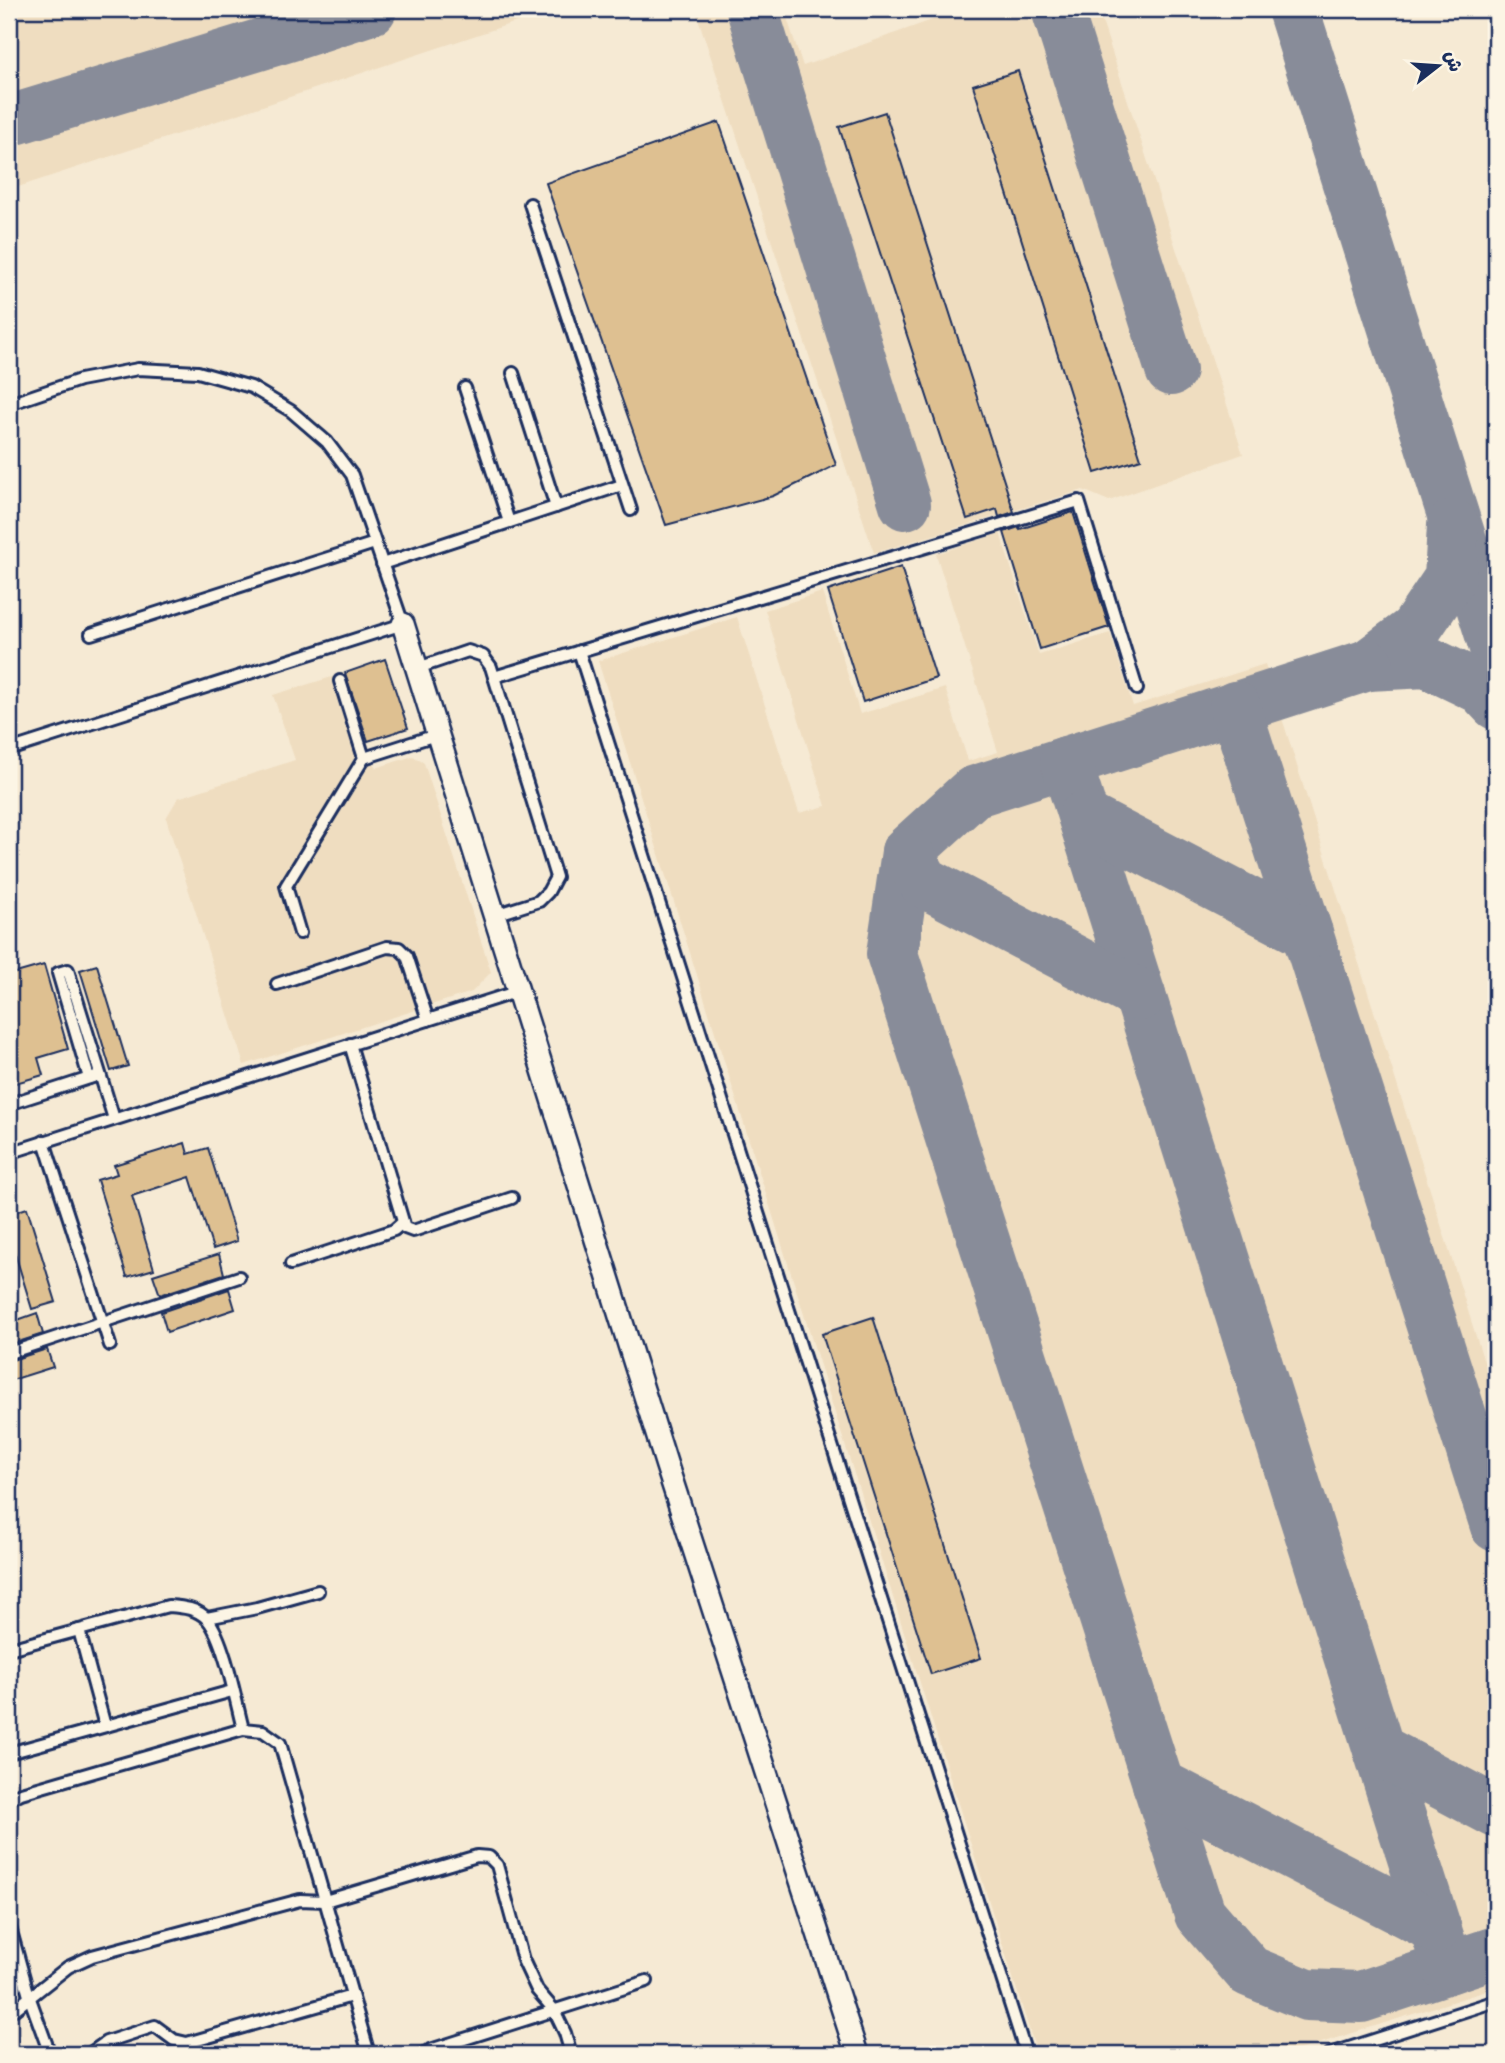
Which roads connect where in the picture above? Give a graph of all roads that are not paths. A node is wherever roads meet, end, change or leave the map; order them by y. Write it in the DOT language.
graph roads {
  1 [pos="530,204"];
  2 [pos="513,373"];
  3 [pos="466,388"];
  4 [pos="9,404"];
  5 [pos="622,485"];
  6 [pos="556,507"];
  7 [pos="631,510"];
  8 [pos="509,522"];
  9 [pos="375,543"];
  10 [pos="382,564"];
  11 [pos="403,624"];
  12 [pos="91,634"];
  13 [pos="579,651"];
  14 [pos="418,668"];
  15 [pos="494,677"];
  16 [pos="340,681"];
  17 [pos="1137,689"];
  18 [pos="439,734"];
  19 [pos="9,750"];
  20 [pos="364,758"];
  21 [pos="495,915"];
  22 [pos="300,933"];
  23 [pos="277,984"];
  24 [pos="519,991"];
  25 [pos="428,1020"];
  26 [pos="351,1044"];
  27 [pos="95,1076"];
  28 [pos="9,1104"];
  29 [pos="114,1119"];
  30 [pos="44,1141"];
  31 [pos="9,1153"];
  32 [pos="512,1198"];
  33 [pos="404,1222"];
  34 [pos="291,1264"];
  35 [pos="239,1277"];
  36 [pos="103,1324"];
  37 [pos="110,1345"];
  38 [pos="9,1353"];
  39 [pos="318,1591"];
  40 [pos="206,1618"];
  41 [pos="79,1630"];
  42 [pos="9,1649"];
  43 [pos="232,1690"];
  44 [pos="105,1726"];
  45 [pos="243,1729"];
  46 [pos="9,1753"];
  47 [pos="9,1799"];
  48 [pos="325,1901"];
  49 [pos="9,1924"];
  50 [pos="647,1981"];
  51 [pos="29,1996"];
  52 [pos="352,1996"];
  53 [pos="1496,2001"];
  54 [pos="554,2010"];
  55 [pos="9,2011"];
  56 [pos="50,2054"];
  57 [pos="89,2054"];
  58 [pos="369,2054"];
  59 [pos="422,2054"];
  60 [pos="571,2054"];
  61 [pos="857,2054"];
  62 [pos="1026,2054"];
  63 [pos="1330,2054"];
  1 -- 5 [label="lane"];
  2 -- 6 [label="lane"];
  3 -- 8 [label="lane"];
  4 -- 9 [label="lane"];
  5 -- 6 [label="lane"];
  5 -- 7 [label="lane"];
  6 -- 8 [label="lane"];
  8 -- 10 [label="lane"];
  9 -- 10 [label="lane"];
  9 -- 12 [label="lane"];
  10 -- 11 [label="lane"];
  11 -- 14 [label="street"];
  11 -- 19 [label="lane"];
  13 -- 15 [label="lane"];
  13 -- 17 [label="lane"];
  13 -- 62 [label="lane"];
  14 -- 15 [label="lane"];
  14 -- 18 [label="street"];
  15 -- 21 [label="lane"];
  16 -- 20 [label="lane"];
  18 -- 20 [label="lane"];
  18 -- 21 [label="street"];
  20 -- 22 [label="lane"];
  21 -- 24 [label="street"];
  23 -- 25 [label="lane"];
  24 -- 25 [label="lane"];
  24 -- 61 [label="street"];
  25 -- 26 [label="lane"];
  26 -- 29 [label="lane"];
  26 -- 33 [label="lane"];
  27 -- 27 [label="lane"];
  27 -- 28 [label="lane"];
  27 -- 29 [label="lane"];
  29 -- 30 [label="lane"];
  30 -- 31 [label="lane"];
  30 -- 36 [label="lane"];
  32 -- 33 [label="lane"];
  33 -- 34 [label="lane"];
  35 -- 36 [label="lane"];
  36 -- 37 [label="lane"];
  36 -- 38 [label="lane"];
  39 -- 40 [label="lane"];
  40 -- 41 [label="lane"];
  40 -- 43 [label="lane"];
  41 -- 42 [label="lane"];
  41 -- 44 [label="lane"];
  43 -- 44 [label="lane"];
  43 -- 45 [label="lane"];
  44 -- 46 [label="lane"];
  45 -- 47 [label="lane"];
  45 -- 48 [label="lane"];
  48 -- 51 [label="lane"];
  48 -- 52 [label="lane"];
  48 -- 54 [label="lane"];
  49 -- 51 [label="lane"];
  50 -- 54 [label="lane"];
  51 -- 55 [label="lane"];
  51 -- 56 [label="lane"];
  52 -- 57 [label="lane"];
  52 -- 58 [label="lane"];
  53 -- 63 [label="lane"];
  54 -- 59 [label="lane"];
  54 -- 60 [label="lane"];
}
